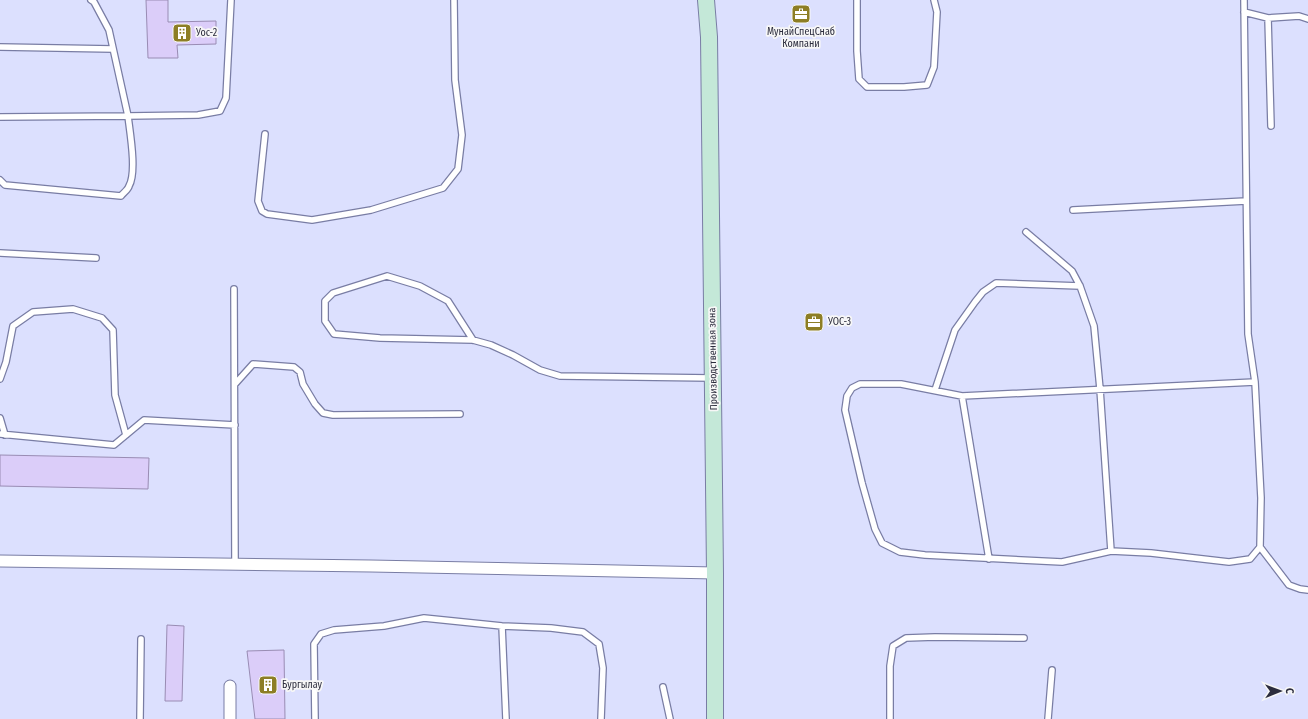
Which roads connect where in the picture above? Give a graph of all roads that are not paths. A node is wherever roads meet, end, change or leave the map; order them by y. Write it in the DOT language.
graph roads {
  1 [pos="91,0"];
  2 [pos="231,0"];
  3 [pos="454,0"];
  4 [pos="706,0"];
  5 [pos="857,0"];
  6 [pos="934,0"];
  7 [pos="1244,0"];
  8 [pos="1244,12"];
  9 [pos="1268,18"];
  10 [pos="1308,18"];
  11 [pos="0,47"];
  12 [pos="113,49"];
  13 [pos="128,116"];
  14 [pos="0,117"];
  15 [pos="1271,126"];
  16 [pos="265,134"];
  17 [pos="0,180"];
  18 [pos="1246,201"];
  19 [pos="1072,210"];
  20 [pos="1026,232"];
  21 [pos="0,253"];
  22 [pos="96,258"];
  23 [pos="1080,286"];
  24 [pos="234,289"];
  25 [pos="473,340"];
  26 [pos="713,378"];
  27 [pos="0,379"];
  28 [pos="1256,382"];
  29 [pos="235,384"];
  30 [pos="1100,389"];
  31 [pos="935,390"];
  32 [pos="962,396"];
  33 [pos="460,414"];
  34 [pos="0,418"];
  35 [pos="235,425"];
  36 [pos="2,435"];
  37 [pos="126,435"];
  38 [pos="1260,547"];
  39 [pos="1110,551"];
  40 [pos="989,559"];
  41 [pos="0,561"];
  42 [pos="235,564"];
  43 [pos="715,573"];
  44 [pos="1308,590"];
  45 [pos="502,626"];
  46 [pos="1024,638"];
  47 [pos="141,639"];
  48 [pos="1052,670"];
  49 [pos="230,686"];
  50 [pos="663,687"];
  51 [pos="140,719"];
  52 [pos="230,719"];
  53 [pos="315,719"];
  54 [pos="506,719"];
  55 [pos="601,719"];
  56 [pos="670,719"];
  57 [pos="715,719"];
  58 [pos="890,719"];
  59 [pos="1048,719"];
  1 -- 12 [label="lane"];
  2 -- 13 [label="lane"];
  3 -- 16 [label="lane"];
  4 -- 26 [label="main road, Производственная зона"];
  5 -- 6 [label="lane"];
  7 -- 8 [label="lane"];
  8 -- 9 [label="lane"];
  8 -- 18 [label="lane"];
  9 -- 10 [label="lane"];
  9 -- 15 [label="lane"];
  11 -- 12 [label="lane"];
  12 -- 13 [label="lane"];
  13 -- 14 [label="lane"];
  13 -- 17 [label="lane"];
  18 -- 19 [label="lane"];
  18 -- 28 [label="lane"];
  20 -- 23 [label="lane"];
  21 -- 22 [label="lane"];
  23 -- 30 [label="lane"];
  23 -- 31 [label="lane"];
  24 -- 29 [label="lane"];
  25 -- 25 [label="lane"];
  25 -- 26 [label="lane"];
  26 -- 43 [label="main road, Производственная зона"];
  27 -- 37 [label="lane"];
  28 -- 30 [label="lane"];
  28 -- 38 [label="lane"];
  29 -- 33 [label="lane"];
  29 -- 35 [label="lane"];
  30 -- 32 [label="lane"];
  30 -- 39 [label="lane"];
  31 -- 32 [label="lane"];
  31 -- 40 [label="lane"];
  32 -- 40 [label="lane"];
  34 -- 36 [label="lane"];
  35 -- 37 [label="lane"];
  35 -- 42 [label="lane"];
  36 -- 37 [label="lane"];
  38 -- 39 [label="lane"];
  38 -- 44 [label="lane"];
  39 -- 40 [label="lane"];
  41 -- 42 [label="street"];
  42 -- 43 [label="street"];
  43 -- 57 [label="main road, Производственная зона"];
  45 -- 53 [label="lane"];
  45 -- 54 [label="lane"];
  45 -- 55 [label="lane"];
  46 -- 58 [label="lane"];
  47 -- 51 [label="lane"];
  48 -- 59 [label="lane"];
  49 -- 52 [label="street"];
  50 -- 56 [label="lane"];
}
